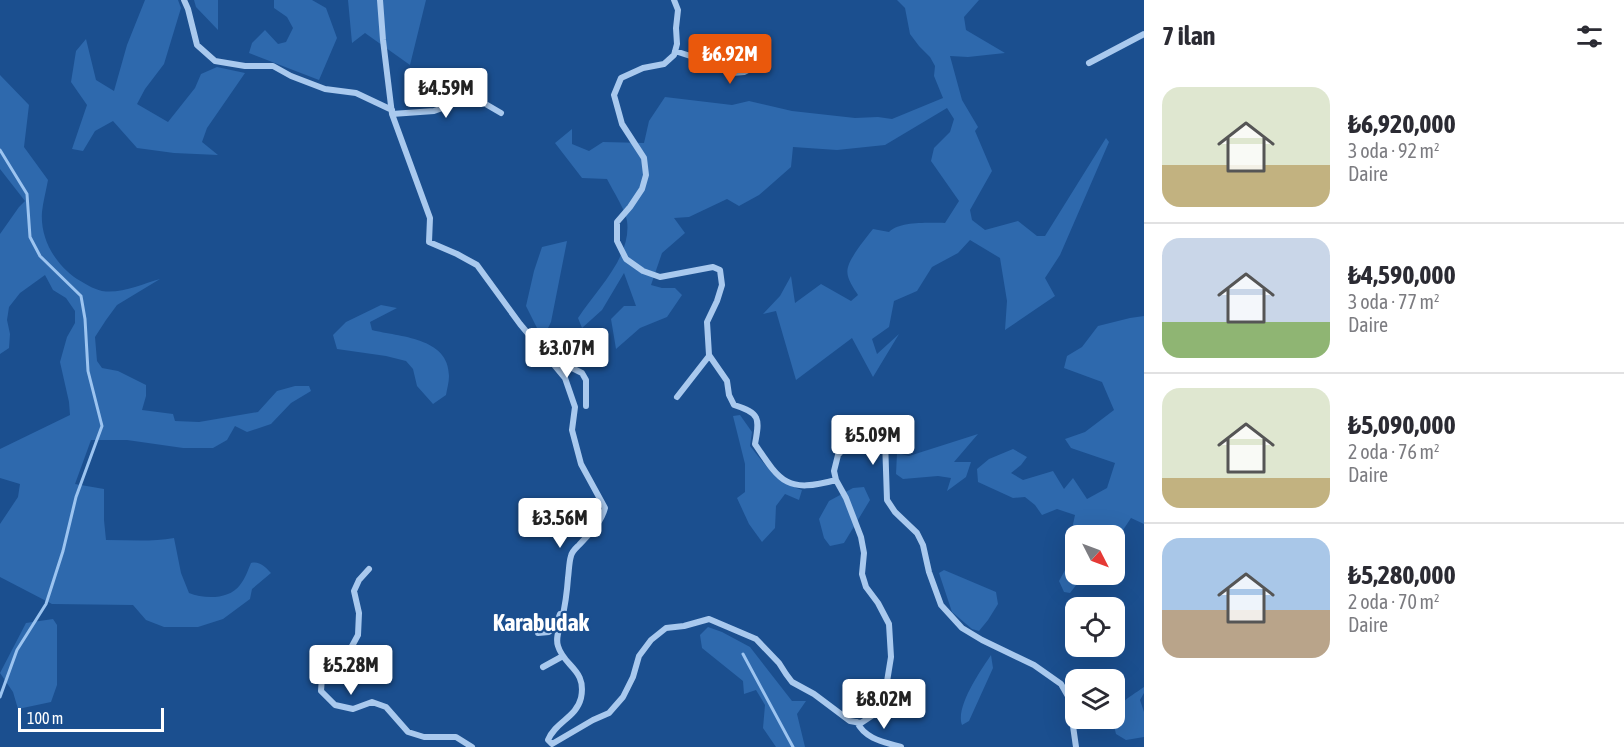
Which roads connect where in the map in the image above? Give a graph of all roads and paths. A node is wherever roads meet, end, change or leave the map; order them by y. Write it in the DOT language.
graph roads {
  1 [pos="184,0"];
  2 [pos="380,0"];
  3 [pos="674,0"];
  4 [pos="1144,34"];
  5 [pos="762,47"];
  6 [pos="675,51"];
  7 [pos="1089,63"];
  8 [pos="392,112"];
  9 [pos="501,112"];
  10 [pos="545,354"];
  11 [pos="710,356"];
  12 [pos="677,397"];
  13 [pos="586,406"];
  14 [pos="836,480"];
  15 [pos="369,569"];
  16 [pos="565,603"];
  17 [pos="538,633"];
  18 [pos="562,656"];
  19 [pos="543,667"];
  20 [pos="857,722"];
  21 [pos="550,745"];
  22 [pos="472,747"];
  23 [pos="901,747"];
  24 [pos="1076,747"];
  1 -- 8 [label="street"];
  2 -- 8 [label="street"];
  3 -- 6 [label="street"];
  4 -- 7 [label="street"];
  5 -- 6 [label="street"];
  6 -- 11 [label="street"];
  8 -- 9 [label="street"];
  8 -- 10 [label="street"];
  10 -- 13 [label="street"];
  10 -- 16 [label="street"];
  11 -- 12 [label="street"];
  11 -- 14 [label="street"];
  14 -- 20 [label="street"];
  14 -- 24 [label="street"];
  15 -- 22 [label="street"];
  16 -- 17 [label="street"];
  16 -- 18 [label="street"];
  18 -- 19 [label="street"];
  18 -- 21 [label="street"];
  20 -- 21 [label="street"];
  20 -- 23 [label="street"];
}
